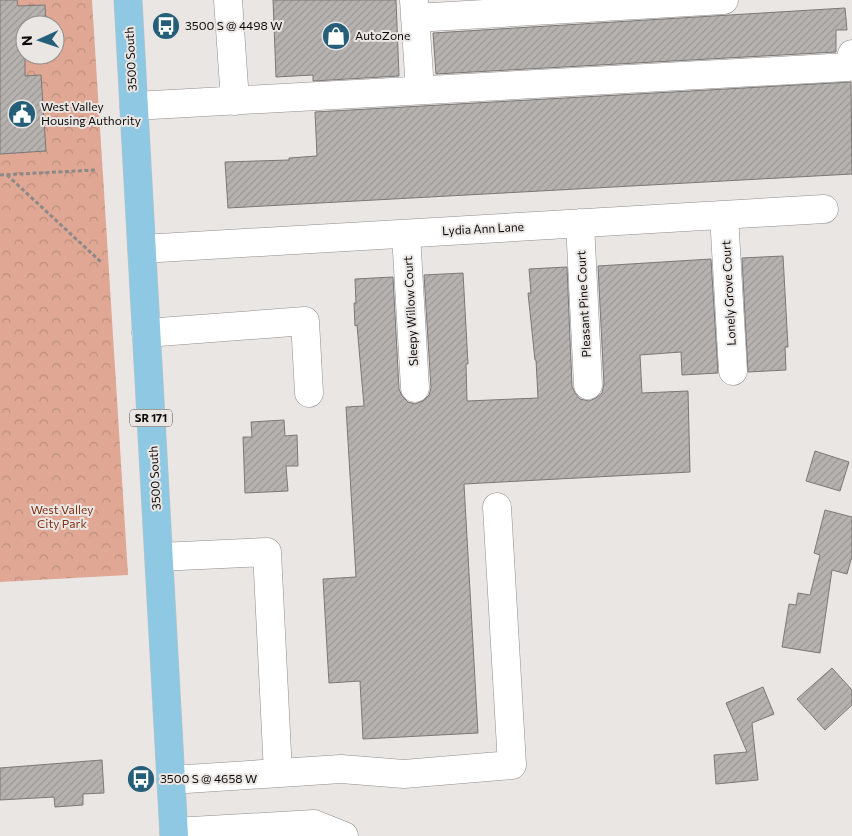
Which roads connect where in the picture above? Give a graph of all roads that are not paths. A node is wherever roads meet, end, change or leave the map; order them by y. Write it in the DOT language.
graph roads {
  1 [pos="128,0"];
  2 [pos="228,0"];
  3 [pos="724,0"];
  4 [pos="414,9"];
  5 [pos="852,54"];
  6 [pos="420,90"];
  7 [pos="235,101"];
  8 [pos="134,106"];
  9 [pos="824,209"];
  10 [pos="724,215"];
  11 [pos="580,223"];
  12 [pos="406,234"];
  13 [pos="142,249"];
  14 [pos="146,333"];
  15 [pos="733,371"];
  16 [pos="588,385"];
  17 [pos="415,388"];
  18 [pos="309,393"];
  19 [pos="497,507"];
  20 [pos="159,557"];
  21 [pos="278,773"];
  22 [pos="171,780"];
  23 [pos="174,834"];
  24 [pos="344,836"];
  1 -- 8 [label="main road, 3500 South / SR 171"];
  2 -- 7 [label="street"];
  3 -- 4 [label="street"];
  4 -- 6 [label="street"];
  5 -- 6 [label="street"];
  6 -- 7 [label="street"];
  7 -- 8 [label="street"];
  8 -- 13 [label="main road, 3500 South / SR 171"];
  9 -- 10 [label="street, Lydia Ann Lane"];
  10 -- 11 [label="street, Lydia Ann Lane"];
  10 -- 15 [label="street, Lonely Grove Court"];
  11 -- 12 [label="street, Lydia Ann Lane"];
  11 -- 16 [label="street, Pleasant Pine Court"];
  12 -- 13 [label="street, Lydia Ann Lane"];
  12 -- 17 [label="street, Sleepy Willow Court"];
  13 -- 14 [label="main road, 3500 South / SR 171"];
  14 -- 18 [label="street"];
  14 -- 20 [label="main road, 3500 South / SR 171"];
  19 -- 21 [label="street"];
  20 -- 21 [label="street"];
  20 -- 22 [label="main road, 3500 South / SR 171"];
  21 -- 22 [label="street"];
  22 -- 23 [label="main road, 3500 South / SR 171"];
  23 -- 24 [label="street"];
}
